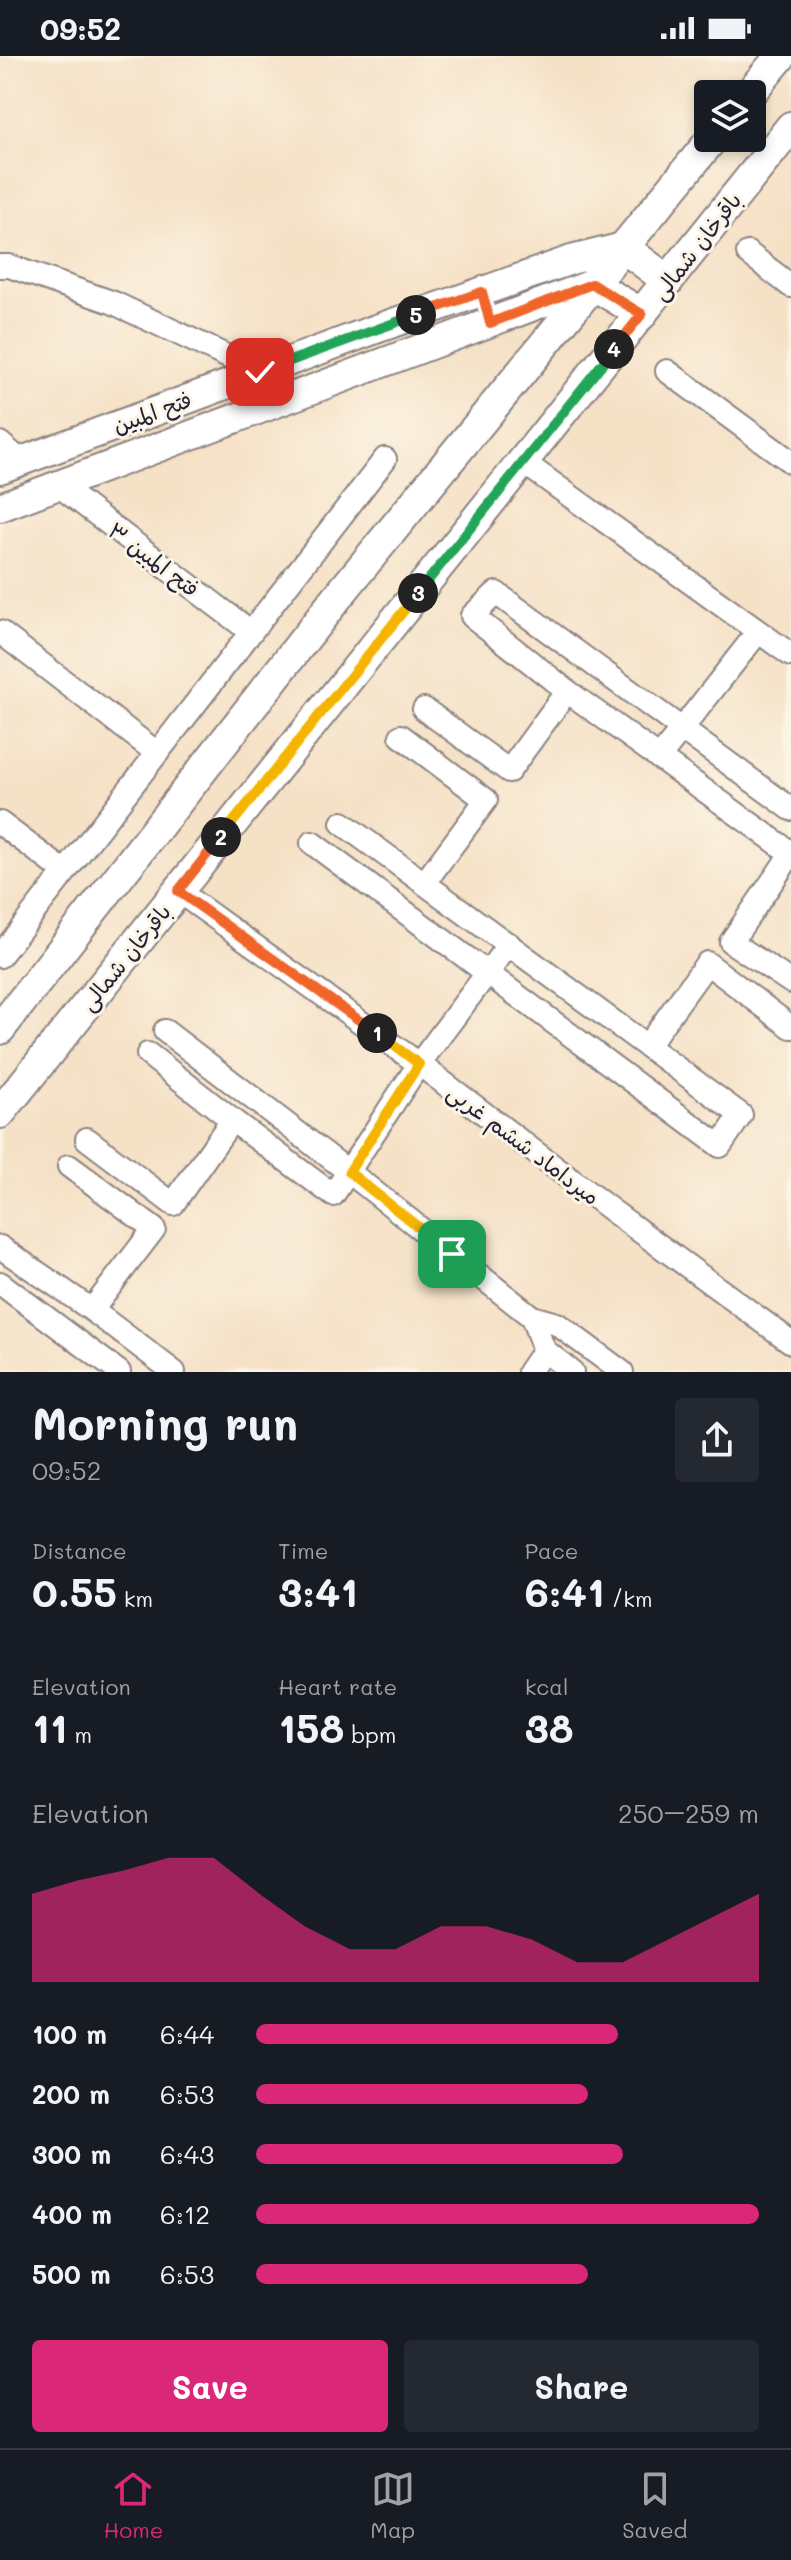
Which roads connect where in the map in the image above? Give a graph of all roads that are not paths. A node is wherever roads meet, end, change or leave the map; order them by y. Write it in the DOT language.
graph roads {
  1 [pos="781,56"];
  2 [pos="761,80"];
  3 [pos="791,127"];
  4 [pos="701,152"];
  5 [pos="623,247"];
  6 [pos="748,253"];
  7 [pos="0,266"];
  8 [pos="668,281"];
  9 [pos="592,284"];
  10 [pos="791,286"];
  11 [pos="482,292"];
  12 [pos="642,314"];
  13 [pos="490,323"];
  14 [pos="667,371"];
  15 [pos="260,372"];
  16 [pos="7,458"];
  17 [pos="385,459"];
  18 [pos="523,462"];
  19 [pos="791,462"];
  20 [pos="58,485"];
  21 [pos="0,507"];
  22 [pos="0,632"];
  23 [pos="251,632"];
  24 [pos="758,632"];
  25 [pos="791,655"];
  26 [pos="567,691"];
  27 [pos="424,709"];
  28 [pos="681,728"];
  29 [pos="401,736"];
  30 [pos="157,753"];
  31 [pos="659,758"];
  32 [pos="791,809"];
  33 [pos="0,823"];
  34 [pos="342,823"];
  35 [pos="312,843"];
  36 [pos="791,853"];
  37 [pos="65,872"];
  38 [pos="425,882"];
  39 [pos="178,891"];
  40 [pos="509,944"];
  41 [pos="0,956"];
  42 [pos="488,972"];
  43 [pos="791,982"];
  44 [pos="791,1027"];
  45 [pos="0,1029"];
  46 [pos="165,1031"];
  47 [pos="647,1046"];
  48 [pos="148,1054"];
  49 [pos="419,1064"];
  50 [pos="0,1113"];
  51 [pos="232,1120"];
  52 [pos="87,1139"];
  53 [pos="69,1166"];
  54 [pos="349,1172"];
  55 [pos="0,1247"];
  56 [pos="0,1283"];
  57 [pos="92,1310"];
  58 [pos="532,1317"];
  59 [pos="791,1342"];
  60 [pos="544,1350"];
  61 [pos="119,1372"];
  62 [pos="174,1372"];
  63 [pos="529,1372"];
  64 [pos="572,1372"];
  65 [pos="622,1372"];
  1 -- 2 [label="main road"];
  3 -- 8 [label="main road, باقرخان شمالی"];
  4 -- 5 [label="main road"];
  5 -- 8 [label="main road"];
  5 -- 9 [label="main road"];
  5 -- 11 [label="street, فتح المبین"];
  6 -- 10 [label="street"];
  7 -- 15 [label="street"];
  8 -- 12 [label="main road, باقرخان شمالی"];
  9 -- 12 [label="main road"];
  9 -- 13 [label="street, فتح المبین"];
  9 -- 45 [label="main road"];
  11 -- 13 [label="street"];
  11 -- 15 [label="street, فتح المبین"];
  12 -- 18 [label="main road, باقرخان شمالی"];
  13 -- 20 [label="street, فتح المبین"];
  14 -- 19 [label="street"];
  15 -- 16 [label="street, فتح المبین"];
  17 -- 23 [label="street"];
  18 -- 24 [label="street"];
  18 -- 39 [label="main road, باقرخان شمالی"];
  20 -- 21 [label="street, فتح المبین"];
  20 -- 23 [label="street, فتح المبین ۳"];
  22 -- 30 [label="street"];
  23 -- 30 [label="street"];
  24 -- 25 [label="street"];
  24 -- 28 [label="street"];
  26 -- 27 [label="street"];
  26 -- 28 [label="street"];
  26 -- 31 [label="street"];
  28 -- 31 [label="street"];
  28 -- 32 [label="street"];
  29 -- 38 [label="street"];
  30 -- 37 [label="street"];
  31 -- 36 [label="street"];
  33 -- 37 [label="street"];
  34 -- 38 [label="street"];
  35 -- 42 [label="street"];
  36 -- 43 [label="street"];
  37 -- 41 [label="street"];
  38 -- 40 [label="street"];
  39 -- 49 [label="street, میرداماد ششم غربی"];
  39 -- 50 [label="main road, باقرخان شمالی"];
  40 -- 42 [label="street"];
  40 -- 47 [label="street"];
  42 -- 47 [label="street"];
  42 -- 49 [label="street"];
  44 -- 47 [label="street"];
  46 -- 54 [label="street"];
  48 -- 51 [label="street"];
  49 -- 54 [label="street"];
  49 -- 59 [label="street, میرداماد ششم غربی"];
  51 -- 52 [label="street"];
  51 -- 54 [label="street"];
  53 -- 57 [label="street"];
  54 -- 58 [label="street"];
  55 -- 57 [label="street"];
  56 -- 61 [label="street"];
  57 -- 62 [label="street"];
  58 -- 60 [label="street"];
  58 -- 65 [label="street"];
  60 -- 63 [label="street"];
  60 -- 64 [label="street"];
}
